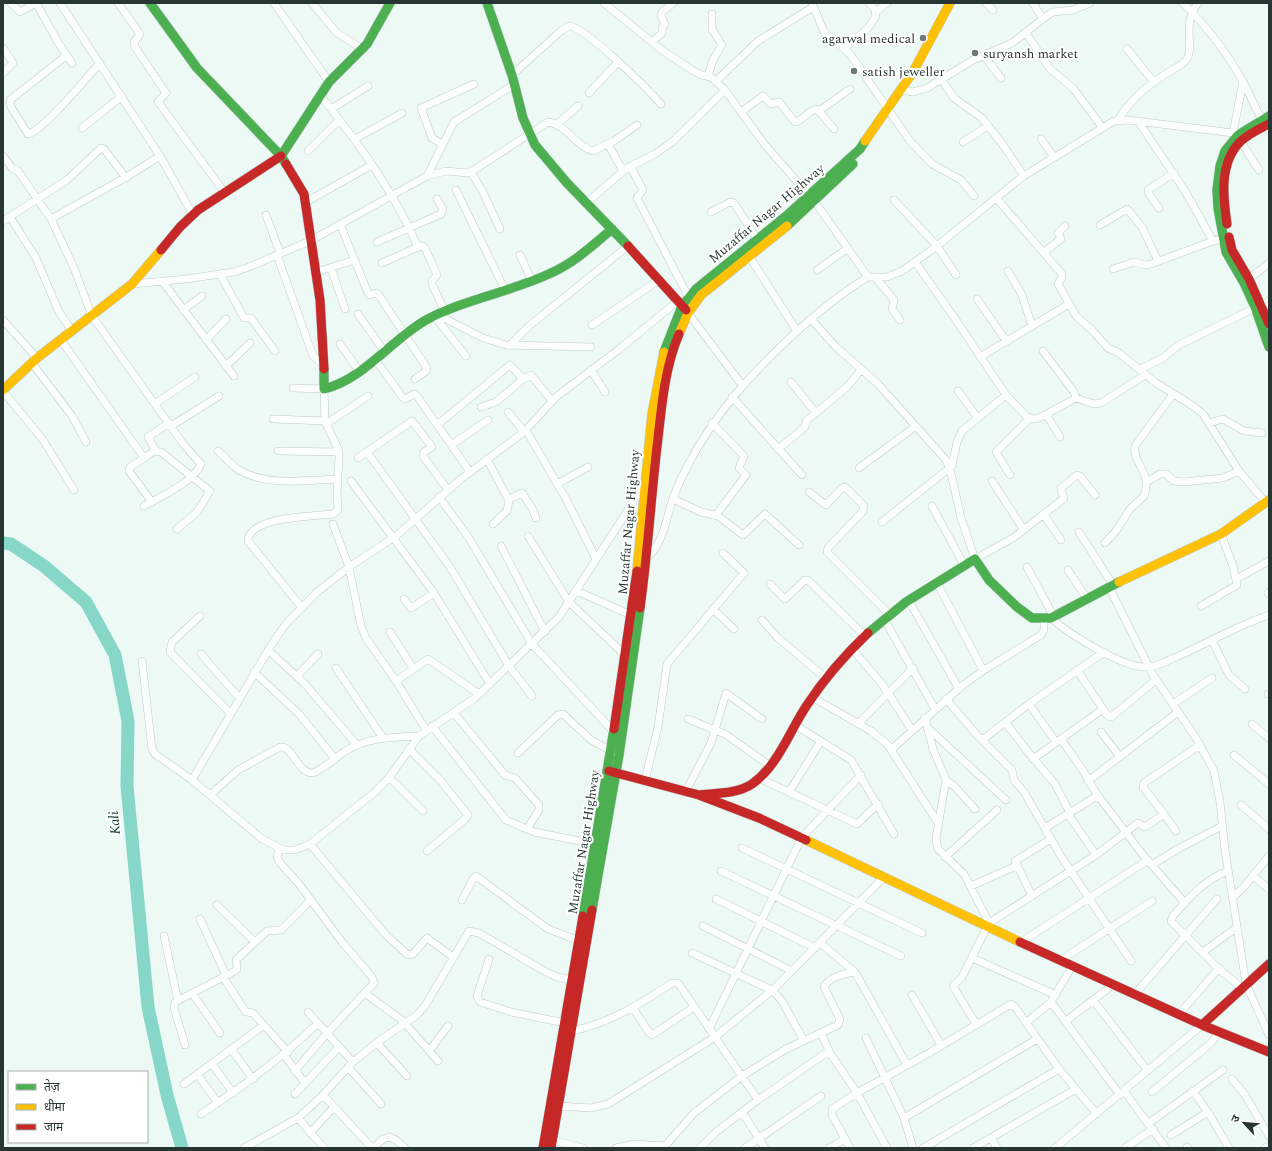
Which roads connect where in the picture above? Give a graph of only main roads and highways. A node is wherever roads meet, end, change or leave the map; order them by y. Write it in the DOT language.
graph roads {
  1 [pos="150,3"];
  2 [pos="390,3"];
  3 [pos="489,4"];
  4 [pos="950,4"];
  5 [pos="1267,124"];
  6 [pos="281,156"];
  7 [pos="812,199"];
  8 [pos="612,230"];
  9 [pos="1262,304"];
  10 [pos="683,307"];
  11 [pos="1269,324"];
  12 [pos="1269,347"];
  13 [pos="3,391"];
  14 [pos="1268,502"];
  15 [pos="615,753"];
  16 [pos="612,771"];
  17 [pos="699,794"];
  18 [pos="1269,964"];
  19 [pos="1202,1025"];
  20 [pos="1269,1052"];
  21 [pos="549,1142"];
  22 [pos="543,1148"];
  1 -- 6 [label="main road"];
  2 -- 6 [label="main road"];
  3 -- 8 [label="main road"];
  4 -- 7 [label="main road, Muzaffar Nagar Highway"];
  5 -- 9 [label="main road"];
  6 -- 8 [label="main road"];
  6 -- 13 [label="main road"];
  7 -- 10 [label="main road, Muzaffar Nagar Highway"];
  7 -- 10 [label="main road, Muzaffar Nagar Highway"];
  8 -- 10 [label="main road"];
  9 -- 11 [label="main road"];
  9 -- 12 [label="main road"];
  10 -- 15 [label="main road, Muzaffar Nagar Highway"];
  10 -- 15 [label="main road, Muzaffar Nagar Highway"];
  14 -- 17 [label="main road"];
  15 -- 16 [label="main road, Muzaffar Nagar Highway"];
  16 -- 17 [label="main road"];
  16 -- 21 [label="main road, Muzaffar Nagar Highway"];
  16 -- 21 [label="main road, Muzaffar Nagar Highway"];
  17 -- 19 [label="main road"];
  18 -- 19 [label="main road"];
  19 -- 20 [label="main road"];
  21 -- 22 [label="main road, Muzaffar Nagar Highway"];
}
